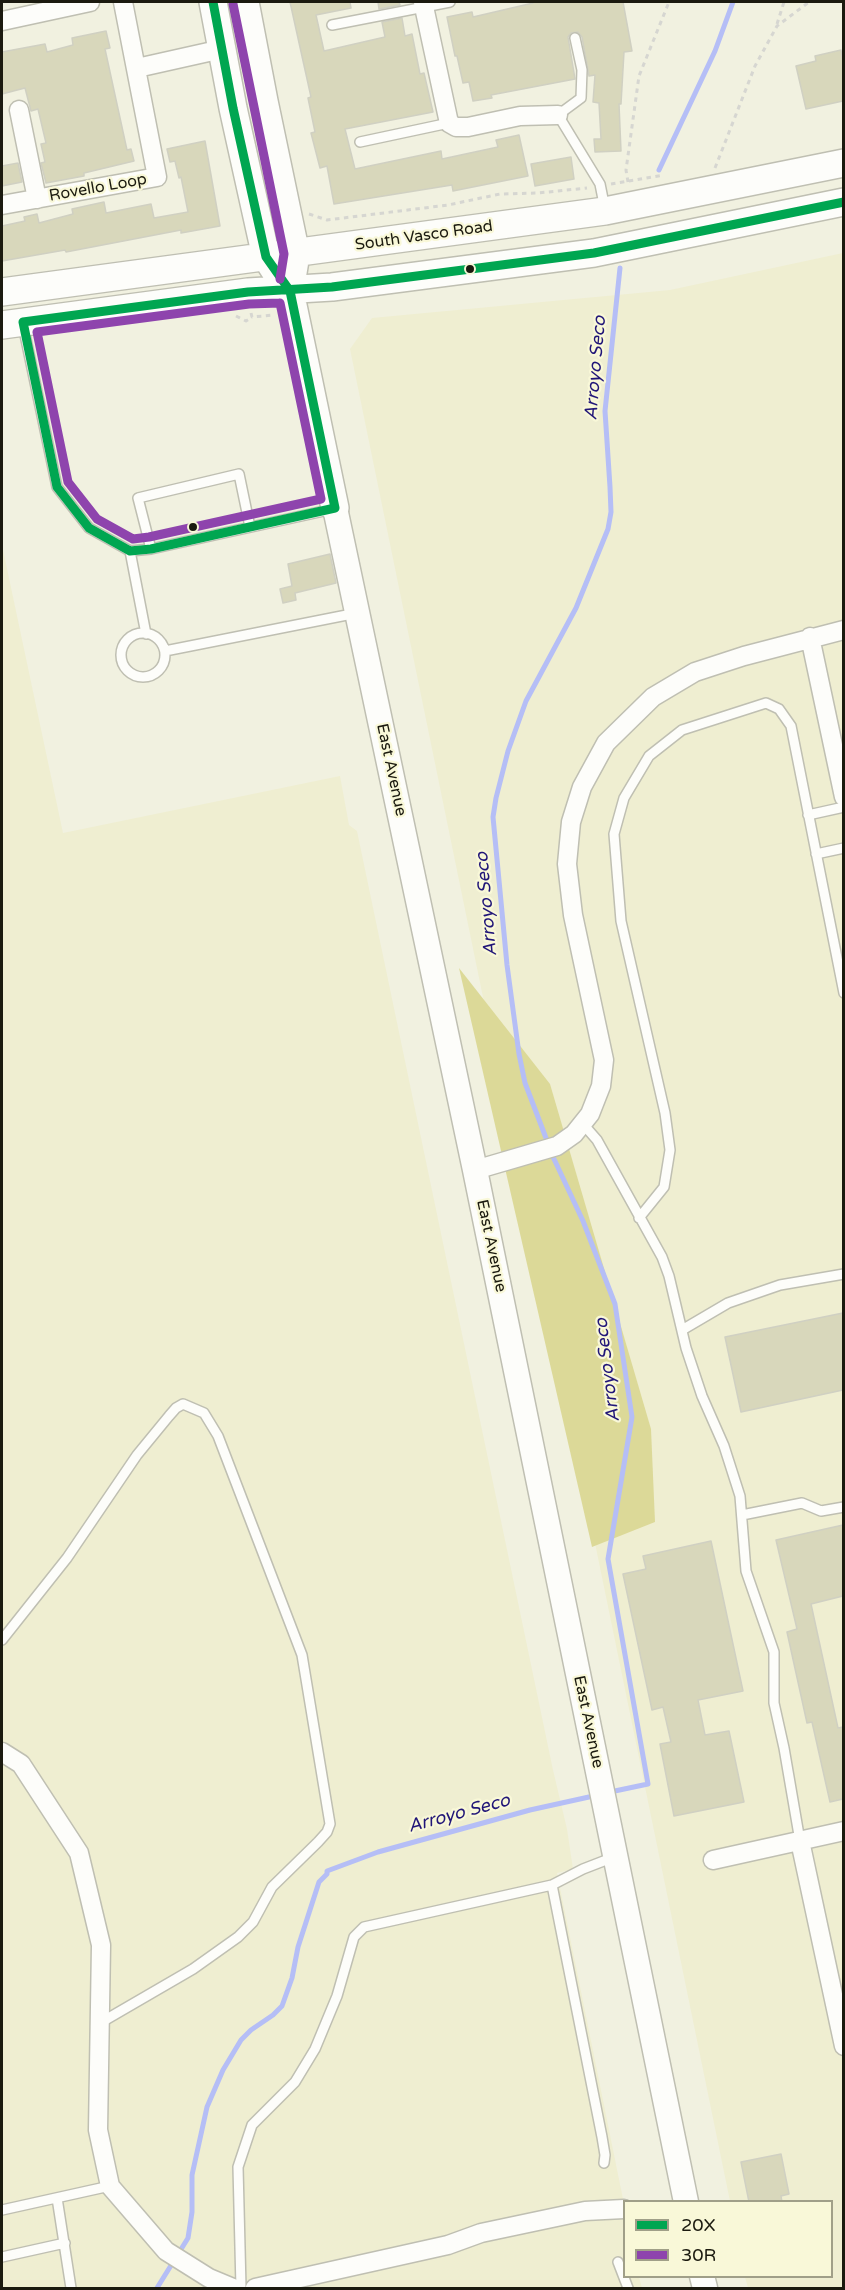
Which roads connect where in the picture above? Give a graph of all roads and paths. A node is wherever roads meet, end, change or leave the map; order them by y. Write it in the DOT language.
graph roads {
  1 [pos="90,2"];
  2 [pos="123,2"];
  3 [pos="213,2"];
  4 [pos="245,2"];
  5 [pos="450,2"];
  6 [pos="669,2"];
  7 [pos="784,2"];
  8 [pos="809,2"];
  9 [pos="424,4"];
  10 [pos="2,21"];
  11 [pos="332,25"];
  12 [pos="777,26"];
  13 [pos="575,38"];
  14 [pos="222,49"];
  15 [pos="137,68"];
  16 [pos="19,110"];
  17 [pos="558,116"];
  18 [pos="448,123"];
  19 [pos="360,142"];
  20 [pos="843,162"];
  21 [pos="716,168"];
  22 [pos="616,196"];
  23 [pos="37,199"];
  24 [pos="843,202"];
  25 [pos="2,205"];
  26 [pos="311,214"];
  27 [pos="296,254"];
  28 [pos="266,257"];
  29 [pos="290,291"];
  30 [pos="2,292"];
  31 [pos="12,323"];
  32 [pos="335,508"];
  33 [pos="250,527"];
  34 [pos="151,549"];
  35 [pos="130,551"];
  36 [pos="357,612"];
  37 [pos="843,630"];
  38 [pos="146,634"];
  39 [pos="810,638"];
  40 [pos="165,651"];
  41 [pos="843,797"];
  42 [pos="843,807"];
  43 [pos="808,815"];
  44 [pos="843,848"];
  45 [pos="816,854"];
  46 [pos="841,971"];
  47 [pos="843,993"];
  48 [pos="583,1124"];
  49 [pos="475,1170"];
  50 [pos="639,1218"];
  51 [pos="843,1274"];
  52 [pos="682,1330"];
  53 [pos="843,1507"];
  54 [pos="742,1515"];
  55 [pos="2,1640"];
  56 [pos="2,1752"];
  57 [pos="843,1831"];
  58 [pos="800,1841"];
  59 [pos="616,1856"];
  60 [pos="713,1860"];
  61 [pos="552,1885"];
  62 [pos="100,2023"];
  63 [pos="843,2046"];
  64 [pos="604,2163"];
  65 [pos="110,2186"];
  66 [pos="57,2198"];
  67 [pos="686,2200"];
  68 [pos="623,2209"];
  69 [pos="2,2210"];
  70 [pos="65,2243"];
  71 [pos="2,2257"];
  72 [pos="618,2262"];
  73 [pos="623,2276"];
  74 [pos="71,2289"];
  75 [pos="233,2289"];
  76 [pos="241,2289"];
  77 [pos="255,2289"];
  1 -- 10 [label="street"];
  2 -- 15 [label="street, Rovello Loop"];
  3 -- 14 [label="main road, East Avenue"];
  4 -- 27 [label="main road, East Avenue"];
  5 -- 9 [label="lane"];
  6 -- 22 [label="path"];
  7 -- 12 [label="path"];
  8 -- 12 [label="path"];
  9 -- 11 [label="lane"];
  9 -- 18 [label="street"];
  12 -- 21 [label="path"];
  13 -- 17 [label="lane"];
  14 -- 15 [label="street"];
  14 -- 28 [label="main road, East Avenue"];
  15 -- 23 [label="street, Rovello Loop"];
  16 -- 23 [label="street"];
  17 -- 18 [label="street"];
  17 -- 22 [label="lane"];
  18 -- 19 [label="lane"];
  20 -- 22 [label="main road, South Vasco Road"];
  22 -- 26 [label="path"];
  22 -- 27 [label="main road, South Vasco Road"];
  23 -- 25 [label="street, Rovello Loop"];
  24 -- 29 [label="main road"];
  27 -- 28 [label="main road, South Vasco Road"];
  27 -- 29 [label="main road, East Avenue"];
  28 -- 29 [label="main road, East Avenue"];
  28 -- 30 [label="main road, South Vasco Road"];
  29 -- 31 [label="main road"];
  29 -- 32 [label="main road, East Avenue"];
  31 -- 35 [label="lane"];
  32 -- 33 [label="lane"];
  32 -- 36 [label="street, East Avenue"];
  33 -- 34 [label="lane"];
  33 -- 34 [label="lane"];
  34 -- 35 [label="lane"];
  35 -- 38 [label="lane"];
  36 -- 40 [label="lane"];
  36 -- 49 [label="street, East Avenue"];
  37 -- 39 [label="street"];
  38 -- 40 [label="lane"];
  38 -- 40 [label="lane"];
  39 -- 41 [label="street"];
  39 -- 48 [label="street"];
  42 -- 43 [label="lane"];
  43 -- 45 [label="lane"];
  43 -- 50 [label="lane"];
  44 -- 45 [label="lane"];
  45 -- 46 [label="lane"];
  46 -- 47 [label="lane"];
  48 -- 49 [label="street"];
  48 -- 50 [label="lane"];
  49 -- 59 [label="street, East Avenue"];
  50 -- 52 [label="lane"];
  51 -- 52 [label="lane"];
  52 -- 54 [label="lane"];
  53 -- 54 [label="lane"];
  54 -- 58 [label="lane"];
  55 -- 62 [label="lane"];
  56 -- 62 [label="street"];
  57 -- 58 [label="street"];
  58 -- 60 [label="street"];
  58 -- 63 [label="street"];
  59 -- 61 [label="lane"];
  59 -- 67 [label="street, East Avenue"];
  61 -- 64 [label="lane"];
  61 -- 76 [label="lane"];
  62 -- 65 [label="street"];
  65 -- 66 [label="lane"];
  65 -- 75 [label="street"];
  66 -- 69 [label="lane"];
  66 -- 70 [label="lane"];
  68 -- 77 [label="street"];
  70 -- 71 [label="lane"];
  70 -- 74 [label="lane"];
  72 -- 73 [label="lane"];
}
